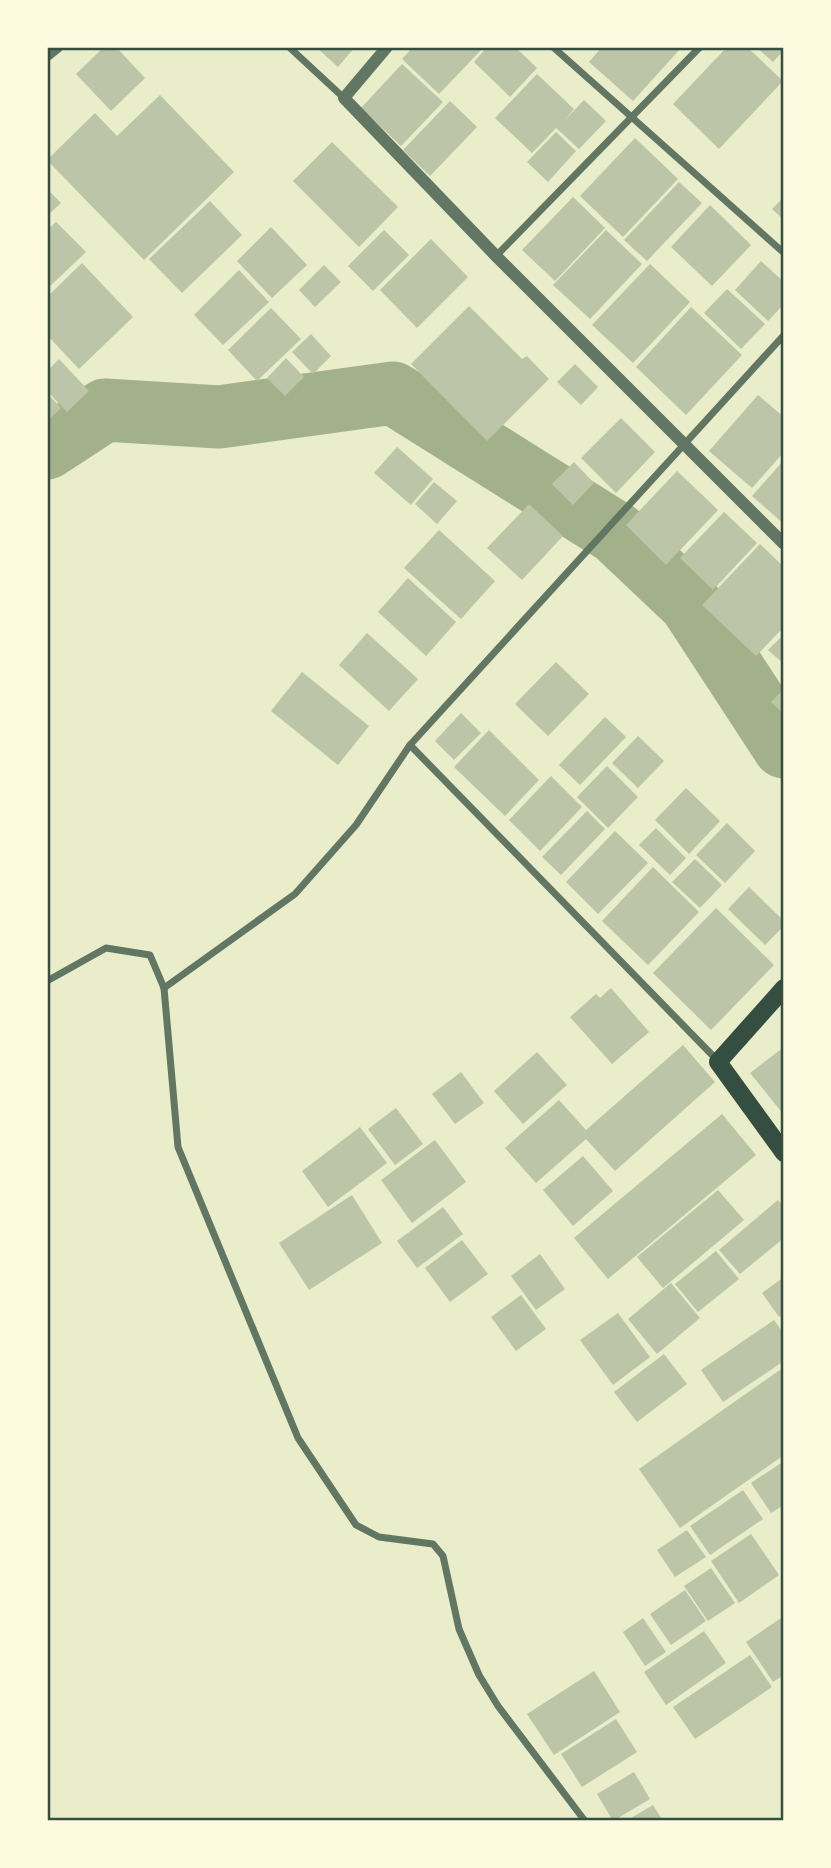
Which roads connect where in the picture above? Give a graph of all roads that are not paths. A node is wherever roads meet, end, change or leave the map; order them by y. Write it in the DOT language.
graph roads {
  1 [pos="57,47"];
  2 [pos="289,47"];
  3 [pos="387,47"];
  4 [pos="553,47"];
  5 [pos="700,47"];
  6 [pos="47,55"];
  7 [pos="344,98"];
  8 [pos="631,118"];
  9 [pos="784,253"];
  10 [pos="496,256"];
  11 [pos="784,335"];
  12 [pos="684,444"];
  13 [pos="784,544"];
  14 [pos="411,745"];
  15 [pos="47,981"];
  16 [pos="164,988"];
  17 [pos="784,988"];
  18 [pos="718,1062"];
  19 [pos="784,1153"];
  20 [pos="585,1821"];
  1 -- 6 [label="street"];
  2 -- 7 [label="street"];
  3 -- 7 [label="street"];
  4 -- 8 [label="street"];
  5 -- 8 [label="street"];
  7 -- 10 [label="street"];
  8 -- 9 [label="street"];
  8 -- 10 [label="street"];
  10 -- 12 [label="street"];
  11 -- 12 [label="street"];
  12 -- 13 [label="street"];
  12 -- 14 [label="street"];
  14 -- 16 [label="street"];
  14 -- 18 [label="street"];
  15 -- 16 [label="street"];
  16 -- 20 [label="street"];
  17 -- 18 [label="main road"];
  18 -- 19 [label="main road"];
}
